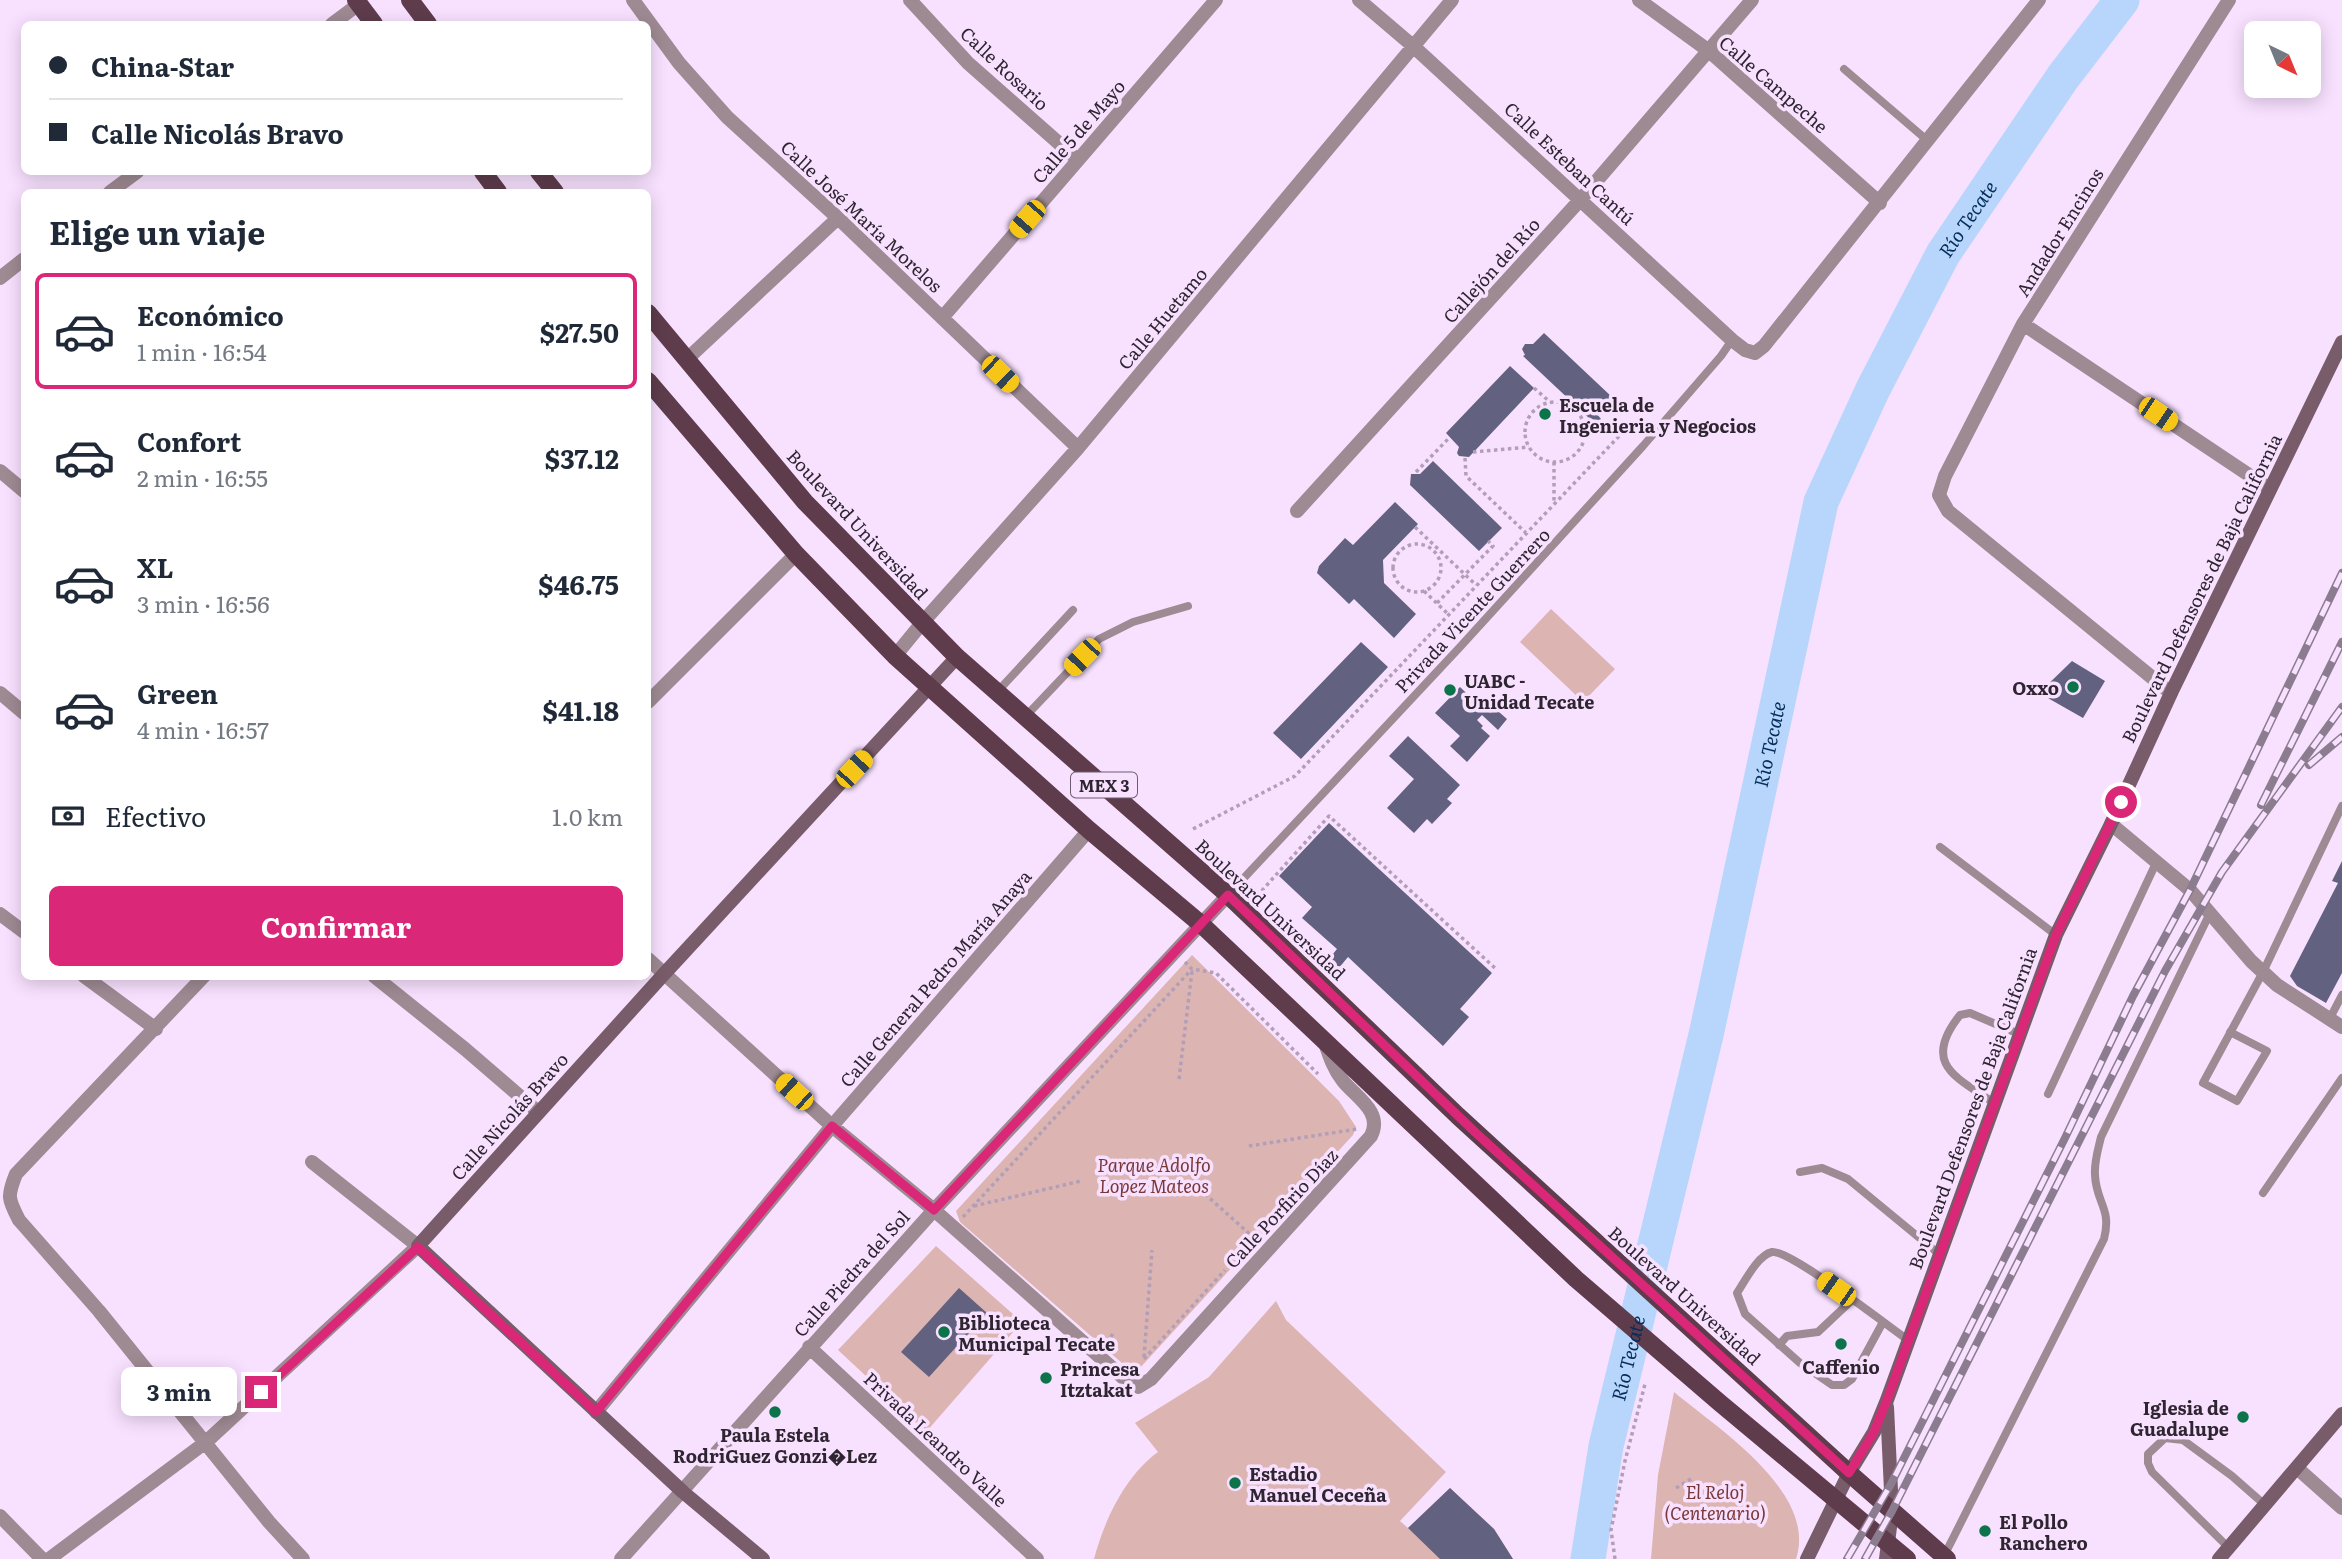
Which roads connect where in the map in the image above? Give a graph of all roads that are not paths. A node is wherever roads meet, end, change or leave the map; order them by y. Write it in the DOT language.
graph roads {
  1 [pos="410,0"];
  2 [pos="633,0"];
  3 [pos="910,0"];
  4 [pos="1216,0"];
  5 [pos="1359,0"];
  6 [pos="1452,0"];
  7 [pos="1639,0"];
  8 [pos="1752,0"];
  9 [pos="2039,0"];
  10 [pos="2229,0"];
  11 [pos="358,2"];
  12 [pos="336,21"];
  13 [pos="372,21"];
  14 [pos="426,21"];
  15 [pos="648,21"];
  16 [pos="651,25"];
  17 [pos="1413,46"];
  18 [pos="1709,51"];
  19 [pos="1844,69"];
  20 [pos="1928,141"];
  21 [pos="1078,160"];
  22 [pos="133,175"];
  23 [pos="541,175"];
  24 [pos="114,189"];
  25 [pos="553,189"];
  26 [pos="1581,199"];
  27 [pos="1880,203"];
  28 [pos="838,218"];
  29 [pos="21,261"];
  30 [pos="0,278"];
  31 [pos="651,317"];
  32 [pos="942,318"];
  33 [pos="2023,324"];
  34 [pos="1732,340"];
  35 [pos="2342,342"];
  36 [pos="686,360"];
  37 [pos="651,385"];
  38 [pos="1078,448"];
  39 [pos="0,471"];
  40 [pos="21,488"];
  41 [pos="2270,489"];
  42 [pos="1297,511"];
  43 [pos="796,554"];
  44 [pos="1188,606"];
  45 [pos="1073,610"];
  46 [pos="922,623"];
  47 [pos="895,656"];
  48 [pos="957,657"];
  49 [pos="930,688"];
  50 [pos="997,692"];
  51 [pos="0,693"];
  52 [pos="2171,693"];
  53 [pos="651,699"];
  54 [pos="21,710"];
  55 [pos="1025,717"];
  56 [pos="2342,807"];
  57 [pos="2111,824"];
  58 [pos="1089,830"];
  59 [pos="1940,847"];
  60 [pos="2156,863"];
  61 [pos="1228,895"];
  62 [pos="2210,913"];
  63 [pos="0,914"];
  64 [pos="1202,925"];
  65 [pos="21,930"];
  66 [pos="2056,935"];
  67 [pos="651,962"];
  68 [pos="2263,972"];
  69 [pos="664,974"];
  70 [pos="89,980"];
  71 [pos="200,980"];
  72 [pos="379,980"];
  73 [pos="2342,995"];
  74 [pos="2336,1023"];
  75 [pos="156,1029"];
  76 [pos="2230,1032"];
  77 [pos="2019,1034"];
  78 [pos="1324,1040"];
  79 [pos="2342,1078"];
  80 [pos="2048,1094"];
  81 [pos="1994,1103"];
  82 [pos="538,1112"];
  83 [pos="832,1126"];
  84 [pos="312,1162"];
  85 [pos="1800,1172"];
  86 [pos="2263,1193"];
  87 [pos="934,1210"];
  88 [pos="418,1247"];
  89 [pos="1939,1254"];
  90 [pos="1852,1300"];
  91 [pos="1883,1322"];
  92 [pos="1908,1340"];
  93 [pos="1779,1345"];
  94 [pos="810,1347"];
  95 [pos="1887,1400"];
  96 [pos="596,1412"];
  97 [pos="2342,1414"];
  98 [pos="206,1442"];
  99 [pos="2297,1468"];
  100 [pos="1849,1473"];
  101 [pos="683,1492"];
  102 [pos="1836,1501"];
  103 [pos="2265,1505"];
  104 [pos="2342,1508"];
  105 [pos="1892,1511"];
  106 [pos="0,1516"];
  107 [pos="2229,1548"];
  108 [pos="1887,1551"];
  109 [pos="1945,1558"];
  110 [pos="43,1559"];
  111 [pos="49,1559"];
  112 [pos="303,1559"];
  113 [pos="621,1559"];
  114 [pos="762,1559"];
  115 [pos="1037,1559"];
  116 [pos="1807,1559"];
  117 [pos="1908,1559"];
  118 [pos="2219,1559"];
  1 -- 14 [label="main road"];
  2 -- 15 [label="street, Calle José María Morelos"];
  3 -- 21 [label="street, Calle Rosario"];
  4 -- 21 [label="street, Calle 5 de Mayo"];
  5 -- 17 [label="street, Calle Esteban Cantú"];
  6 -- 17 [label="street, Calle Huetamo"];
  7 -- 18 [label="street, Calle Campeche"];
  8 -- 18 [label="street, Callejón del Río"];
  9 -- 20 [label="street"];
  10 -- 33 [label="street, Andador Encinos"];
  11 -- 12 [label="street"];
  11 -- 13 [label="main road"];
  16 -- 28 [label="street, Calle José María Morelos"];
  17 -- 26 [label="street, Calle Esteban Cantú"];
  17 -- 38 [label="street, Calle Huetamo"];
  18 -- 26 [label="street, Callejón del Río"];
  18 -- 27 [label="street, Calle Campeche"];
  19 -- 20 [label="lane"];
  20 -- 27 [label="street"];
  21 -- 32 [label="street, Calle 5 de Mayo"];
  22 -- 24 [label="street"];
  23 -- 25 [label="main road"];
  26 -- 34 [label="street, Calle Esteban Cantú"];
  26 -- 42 [label="street, Callejón del Río"];
  27 -- 34 [label="street, Calle Esteban Cantú"];
  28 -- 32 [label="street, Calle José María Morelos"];
  28 -- 36 [label="street"];
  29 -- 30 [label="street"];
  31 -- 36 [label="main road, Boulevard Universidad / MEX 3"];
  32 -- 38 [label="street, Calle José María Morelos"];
  33 -- 41 [label="street"];
  33 -- 52 [label="street, Andador Encinos"];
  34 -- 61 [label="lane, Privada Vicente Guerrero"];
  35 -- 41 [label="main road, Boulevard Defensores de Baja California"];
  36 -- 46 [label="main road, Boulevard Universidad / MEX 3"];
  37 -- 43 [label="main road, MEX 3"];
  38 -- 46 [label="street, Calle Huetamo"];
  39 -- 40 [label="street"];
  41 -- 52 [label="main road, Boulevard Defensores de Baja California"];
  43 -- 47 [label="main road, MEX 3"];
  43 -- 53 [label="street"];
  44 -- 55 [label="lane"];
  45 -- 50 [label="lane"];
  46 -- 47 [label="street, Calle Huetamo"];
  46 -- 48 [label="main road, Boulevard Universidad / MEX 3"];
  47 -- 49 [label="main road, MEX 3"];
  48 -- 49 [label="main road, Calle Nicolás Bravo"];
  48 -- 50 [label="main road, Boulevard Universidad / MEX 3"];
  49 -- 58 [label="main road, MEX 3"];
  49 -- 69 [label="main road, Calle Nicolás Bravo"];
  50 -- 55 [label="main road, Boulevard Universidad / MEX 3"];
  51 -- 54 [label="street"];
  52 -- 57 [label="main road, Boulevard Defensores de Baja California"];
  55 -- 61 [label="main road, Boulevard Universidad / MEX 3"];
  56 -- 68 [label="lane"];
  57 -- 60 [label="street"];
  57 -- 66 [label="main road, Boulevard Defensores de Baja California"];
  58 -- 64 [label="main road, MEX 3"];
  58 -- 83 [label="street, Calle General Pedro María Anaya"];
  59 -- 66 [label="lane"];
  60 -- 62 [label="street"];
  60 -- 80 [label="lane"];
  61 -- 64 [label="street, Calle Piedra del Sol"];
  61 -- 100 [label="main road, Boulevard Universidad / MEX 3"];
  62 -- 68 [label="street"];
  62 -- 109 [label="lane"];
  63 -- 65 [label="street"];
  64 -- 78 [label="main road, MEX 3"];
  64 -- 87 [label="street, Calle Piedra del Sol"];
  66 -- 77 [label="main road, Boulevard Defensores de Baja California"];
  67 -- 69 [label="street"];
  68 -- 74 [label="street"];
  68 -- 76 [label="lane"];
  69 -- 82 [label="main road, Calle Nicolás Bravo"];
  69 -- 83 [label="street"];
  70 -- 75 [label="street"];
  71 -- 75 [label="street"];
  72 -- 82 [label="street"];
  73 -- 74 [label="lane"];
  75 -- 98 [label="street"];
  76 -- 76 [label="lane"];
  77 -- 81 [label="main road, Boulevard Defensores de Baja California"];
  77 -- 81 [label="lane"];
  78 -- 87 [label="street, Calle Porfirio Díaz"];
  78 -- 102 [label="main road, MEX 3"];
  79 -- 86 [label="lane"];
  81 -- 89 [label="main road, Boulevard Defensores de Baja California"];
  82 -- 88 [label="main road, Calle Nicolás Bravo"];
  83 -- 87 [label="street"];
  83 -- 96 [label="street, Calle General Pedro María Anaya"];
  84 -- 88 [label="street"];
  85 -- 89 [label="lane"];
  87 -- 94 [label="street, Calle Piedra del Sol"];
  88 -- 96 [label="main road"];
  88 -- 98 [label="street, Calle Nicolás Bravo"];
  89 -- 92 [label="main road, Boulevard Defensores de Baja California"];
  90 -- 91 [label="lane"];
  90 -- 93 [label="lane"];
  90 -- 93 [label="lane"];
  91 -- 92 [label="lane"];
  91 -- 93 [label="lane"];
  92 -- 95 [label="main road, Boulevard Defensores de Baja California"];
  94 -- 101 [label="street, Calle Piedra del Sol"];
  94 -- 115 [label="street, Privada Leandro Valle"];
  95 -- 100 [label="main road, Boulevard Defensores de Baja California"];
  95 -- 105 [label="main road, Boulevard Defensores de Baja California"];
  96 -- 101 [label="main road"];
  97 -- 99 [label="main road"];
  98 -- 111 [label="street, Calle Nicolás Bravo"];
  98 -- 112 [label="street"];
  99 -- 103 [label="main road"];
  99 -- 104 [label="street"];
  100 -- 102 [label="main road, Boulevard Defensores de Baja California"];
  100 -- 105 [label="main road, Boulevard Universidad / MEX 3"];
  101 -- 113 [label="street, Calle Piedra del Sol"];
  101 -- 114 [label="main road"];
  102 -- 108 [label="main road, MEX 3"];
  102 -- 116 [label="main road, Boulevard Defensores de Baja California"];
  103 -- 107 [label="main road"];
  103 -- 107 [label="lane"];
  105 -- 108 [label="main road, Boulevard Defensores de Baja California"];
  105 -- 109 [label="main road, MEX 3"];
  106 -- 110 [label="street"];
  107 -- 118 [label="main road"];
  108 -- 117 [label="main road, MEX 3"];
}
